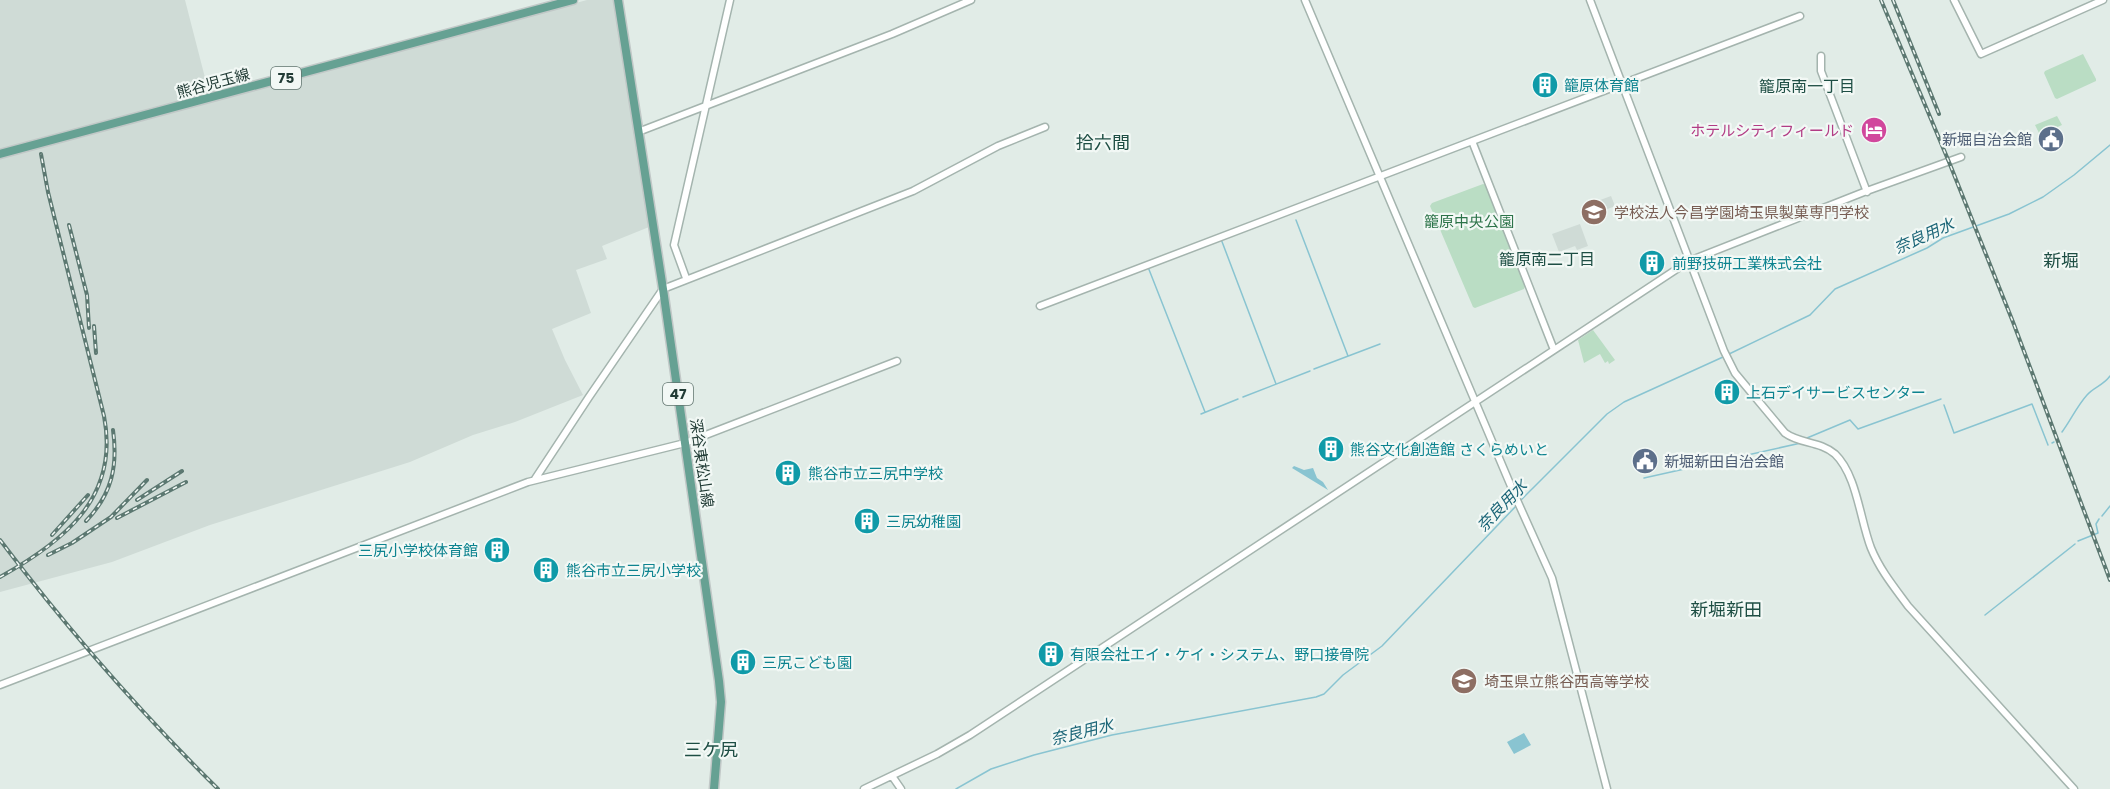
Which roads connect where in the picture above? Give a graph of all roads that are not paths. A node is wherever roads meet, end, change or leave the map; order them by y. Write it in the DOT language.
graph roads {
  1 [pos="573,0"];
  2 [pos="618,0"];
  3 [pos="730,0"];
  4 [pos="970,0"];
  5 [pos="1305,0"];
  6 [pos="1590,0"];
  7 [pos="1954,0"];
  8 [pos="2103,0"];
  9 [pos="1800,16"];
  10 [pos="1821,56"];
  11 [pos="1621,84"];
  12 [pos="705,106"];
  13 [pos="1045,127"];
  14 [pos="638,132"];
  15 [pos="1472,141"];
  16 [pos="0,154"];
  17 [pos="1962,157"];
  18 [pos="1379,176"];
  19 [pos="1867,192"];
  20 [pos="1689,261"];
  21 [pos="686,278"];
  22 [pos="663,289"];
  23 [pos="1040,306"];
  24 [pos="1554,350"];
  25 [pos="897,362"];
  26 [pos="1475,402"];
  27 [pos="685,443"];
  28 [pos="535,479"];
  29 [pos="0,685"];
  30 [pos="892,776"];
  31 [pos="714,789"];
  32 [pos="864,789"];
  33 [pos="901,789"];
  34 [pos="1607,789"];
  35 [pos="2074,789"];
  1 -- 16 [label="main road, 熊谷児玉線 / 75"];
  2 -- 14 [label="main road, 深谷東松山線 / 47"];
  3 -- 12 [label="street"];
  4 -- 12 [label="street"];
  5 -- 18 [label="street"];
  6 -- 11 [label="street"];
  7 -- 8 [label="street"];
  9 -- 11 [label="street"];
  10 -- 19 [label="street"];
  11 -- 15 [label="street"];
  11 -- 20 [label="street"];
  12 -- 14 [label="street"];
  12 -- 21 [label="street"];
  13 -- 21 [label="street"];
  14 -- 22 [label="main road, 深谷東松山線 / 47"];
  15 -- 18 [label="street"];
  15 -- 24 [label="street"];
  17 -- 19 [label="street"];
  18 -- 23 [label="street"];
  18 -- 26 [label="street"];
  19 -- 20 [label="street"];
  20 -- 24 [label="street"];
  20 -- 35 [label="street"];
  21 -- 22 [label="street"];
  22 -- 27 [label="main road, 深谷東松山線 / 47"];
  22 -- 28 [label="street"];
  24 -- 26 [label="street"];
  25 -- 27 [label="street"];
  26 -- 30 [label="street"];
  26 -- 34 [label="street"];
  27 -- 28 [label="street"];
  27 -- 31 [label="main road, 深谷東松山線 / 47"];
  28 -- 29 [label="street"];
  30 -- 32 [label="street"];
  30 -- 33 [label="street"];
}
